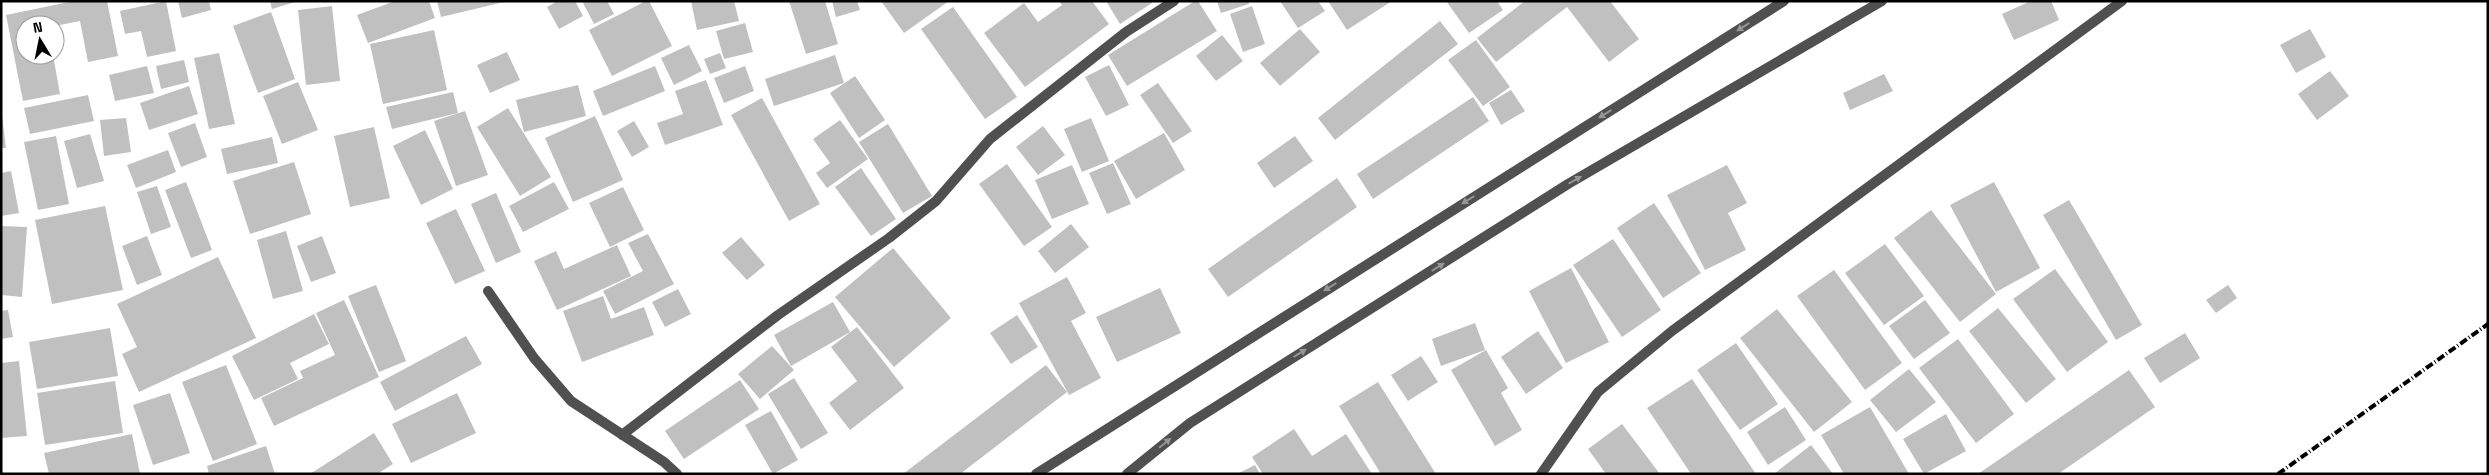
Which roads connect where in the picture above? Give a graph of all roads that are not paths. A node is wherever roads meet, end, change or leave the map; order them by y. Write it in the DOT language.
graph roads {
  1 [pos="1174,1"];
  2 [pos="1784,1"];
  3 [pos="1882,1"];
  4 [pos="2122,1"];
  5 [pos="488,291"];
  6 [pos="622,435"];
  7 [pos="677,474"];
  8 [pos="1036,474"];
  9 [pos="1127,474"];
  10 [pos="1540,474"];
  1 -- 6 [label="street"];
  2 -- 8 [label="street, one-way"];
  9 -- 3 [label="street, one-way"];
  4 -- 10 [label="street"];
  5 -- 6 [label="street"];
  6 -- 7 [label="street"];
}
